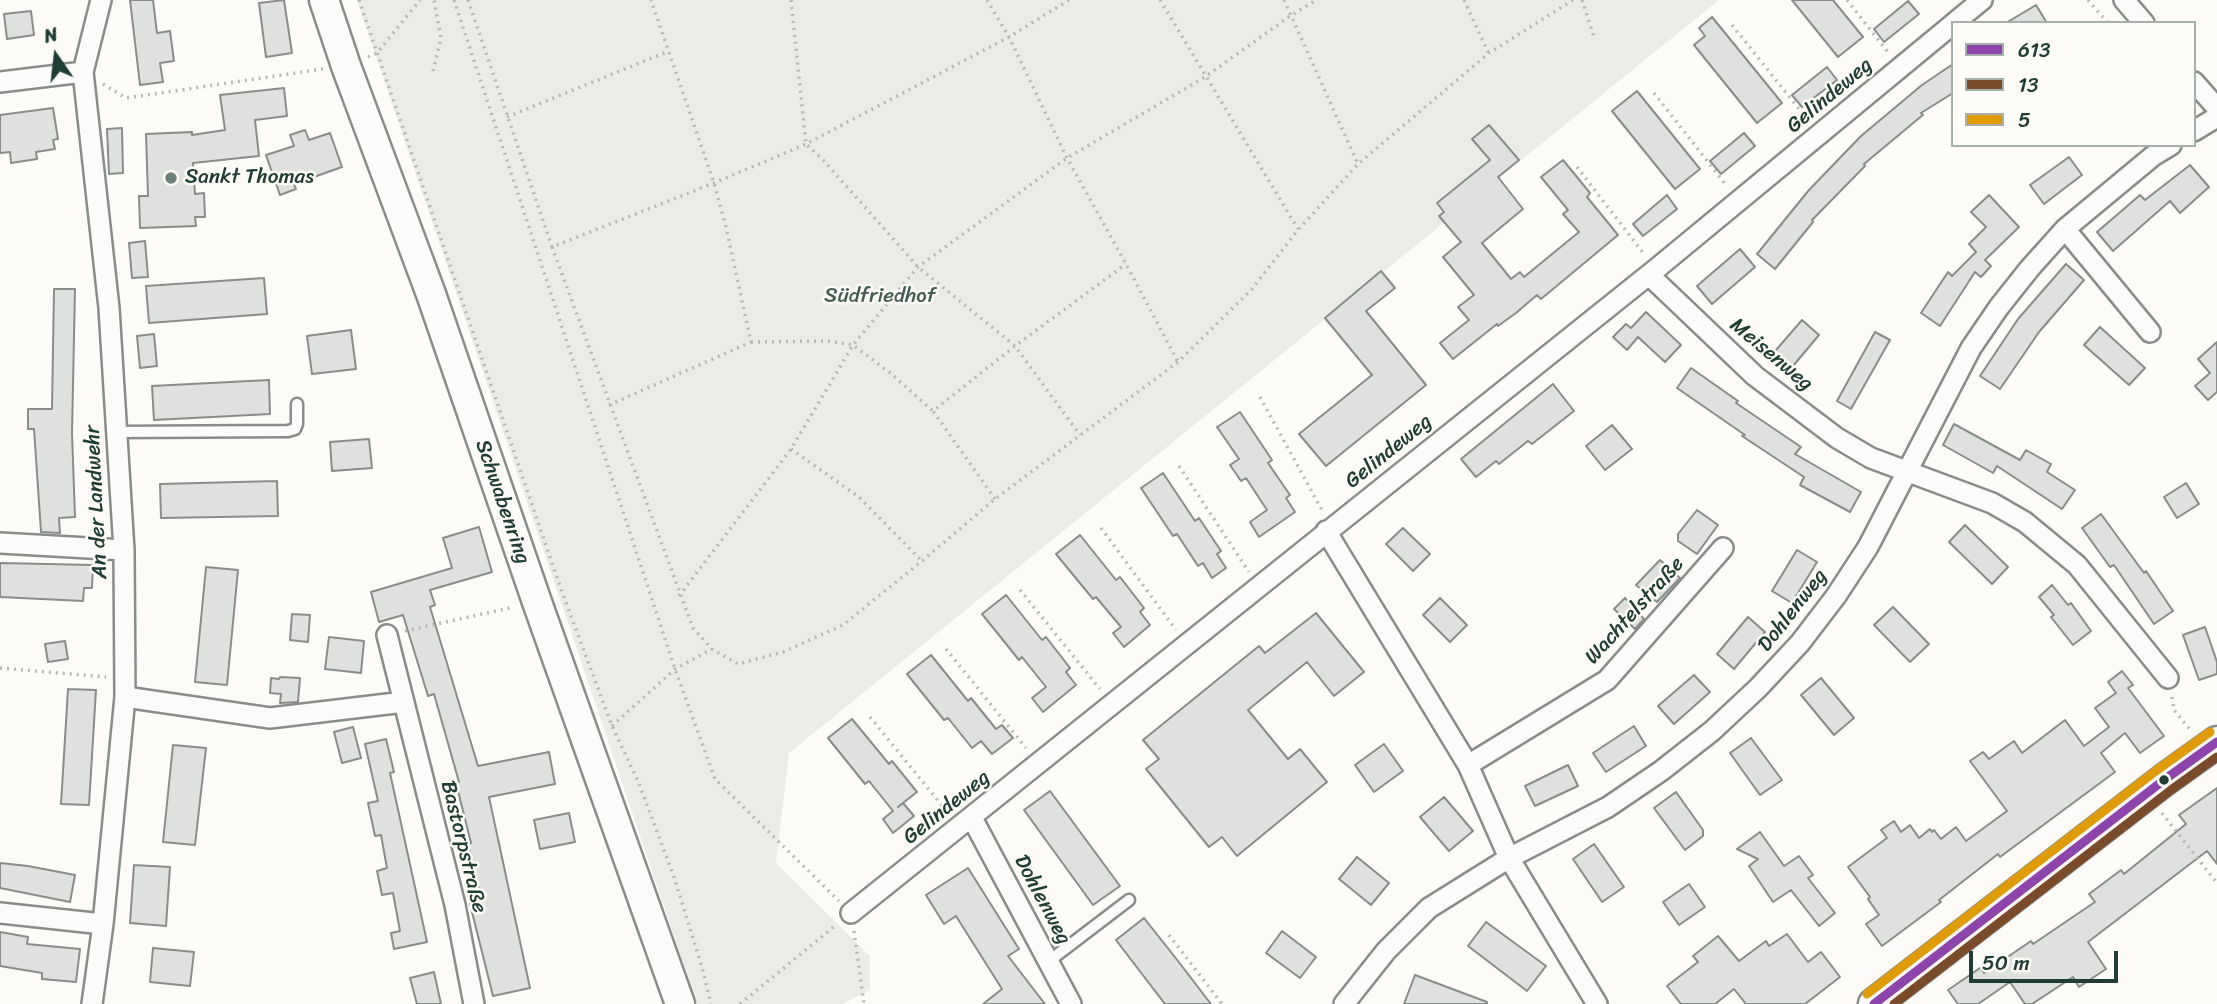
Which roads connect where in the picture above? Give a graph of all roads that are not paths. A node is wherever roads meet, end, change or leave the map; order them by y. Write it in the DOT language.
graph roads {
  1 [pos="102,0"];
  2 [pos="324,0"];
  3 [pos="1982,0"];
  4 [pos="2124,0"];
  5 [pos="1956,21"];
  6 [pos="2142,21"];
  7 [pos="1951,25"];
  8 [pos="83,72"];
  9 [pos="0,82"];
  10 [pos="2196,84"];
  11 [pos="2217,108"];
  12 [pos="2217,117"];
  13 [pos="2196,130"];
  14 [pos="2168,147"];
  15 [pos="2065,229"];
  16 [pos="1652,272"];
  17 [pos="2150,331"];
  18 [pos="297,404"];
  19 [pos="117,432"];
  20 [pos="1907,471"];
  21 [pos="1329,529"];
  22 [pos="0,543"];
  23 [pos="1723,548"];
  24 [pos="124,550"];
  25 [pos="387,635"];
  26 [pos="2168,678"];
  27 [pos="125,688"];
  28 [pos="404,702"];
  29 [pos="2212,746"];
  30 [pos="1468,765"];
  31 [pos="966,823"];
  32 [pos="1509,858"];
  33 [pos="1129,900"];
  34 [pos="0,913"];
  35 [pos="851,913"];
  36 [pos="103,924"];
  37 [pos="1049,961"];
  38 [pos="92,1004"];
  39 [pos="474,1004"];
  40 [pos="680,1004"];
  41 [pos="1072,1004"];
  42 [pos="1344,1004"];
  43 [pos="1597,1004"];
  44 [pos="1874,1004"];
  1 -- 8 [label="street, An der Landwehr"];
  2 -- 40 [label="street, Schwabenring"];
  3 -- 5 [label="street, Gelindeweg"];
  4 -- 6 [label="street"];
  7 -- 16 [label="street, Gelindeweg"];
  8 -- 9 [label="street"];
  8 -- 19 [label="street, An der Landwehr"];
  10 -- 11 [label="street"];
  12 -- 13 [label="street"];
  14 -- 15 [label="street, Dohlenweg"];
  15 -- 17 [label="street"];
  15 -- 20 [label="street, Dohlenweg"];
  16 -- 20 [label="street, Meisenweg"];
  16 -- 21 [label="street, Gelindeweg"];
  18 -- 19 [label="lane"];
  19 -- 24 [label="street, An der Landwehr"];
  20 -- 26 [label="street, Meisenweg"];
  20 -- 32 [label="street, Dohlenweg"];
  21 -- 30 [label="street"];
  21 -- 31 [label="street, Gelindeweg"];
  22 -- 24 [label="street"];
  23 -- 30 [label="street, Wachtelstraße"];
  24 -- 27 [label="street, An der Landwehr"];
  25 -- 28 [label="street, Bastorpstraße"];
  27 -- 28 [label="street"];
  27 -- 36 [label="street, An der Landwehr"];
  28 -- 39 [label="street, Bastorpstraße"];
  29 -- 44 [label="main road"];
  30 -- 32 [label="street"];
  31 -- 35 [label="street, Gelindeweg"];
  31 -- 37 [label="street, Dohlenweg"];
  32 -- 42 [label="street, Dohlenweg"];
  32 -- 43 [label="street"];
  33 -- 37 [label="lane"];
  34 -- 36 [label="street"];
  36 -- 38 [label="street, An der Landwehr"];
  37 -- 41 [label="street, Dohlenweg"];
}
